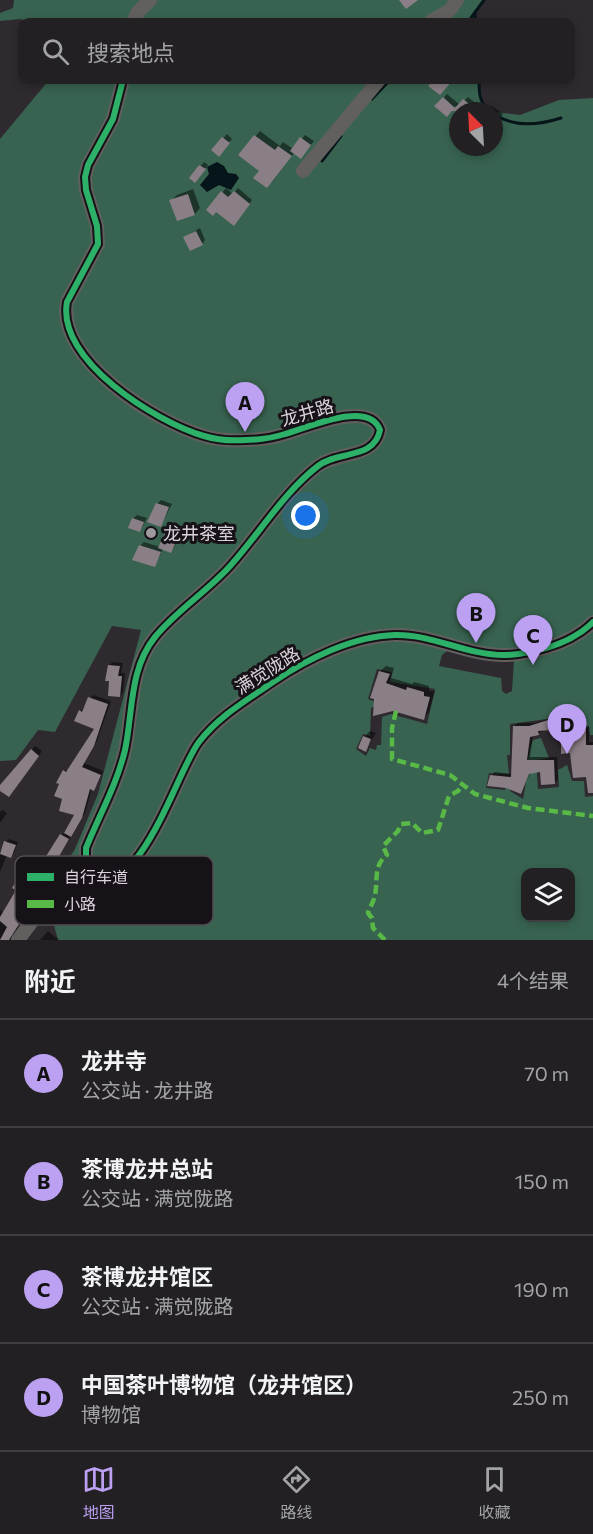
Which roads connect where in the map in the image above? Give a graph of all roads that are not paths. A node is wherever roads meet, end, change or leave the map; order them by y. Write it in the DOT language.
graph roads {
  1 [pos="150,0"];
  2 [pos="457,0"];
  3 [pos="135,18"];
  4 [pos="437,18"];
  5 [pos="122,84"];
  6 [pos="376,84"];
  7 [pos="303,171"];
  8 [pos="593,622"];
  9 [pos="86,856"];
  10 [pos="138,856"];
  11 [pos="29,925"];
  12 [pos="18,940"];
  1 -- 3 [label="street"];
  2 -- 4 [label="street"];
  5 -- 9 [label="street, 龙井路"];
  6 -- 7 [label="street"];
  8 -- 10 [label="street, 满觉陇路"];
  11 -- 12 [label="street"];
}
